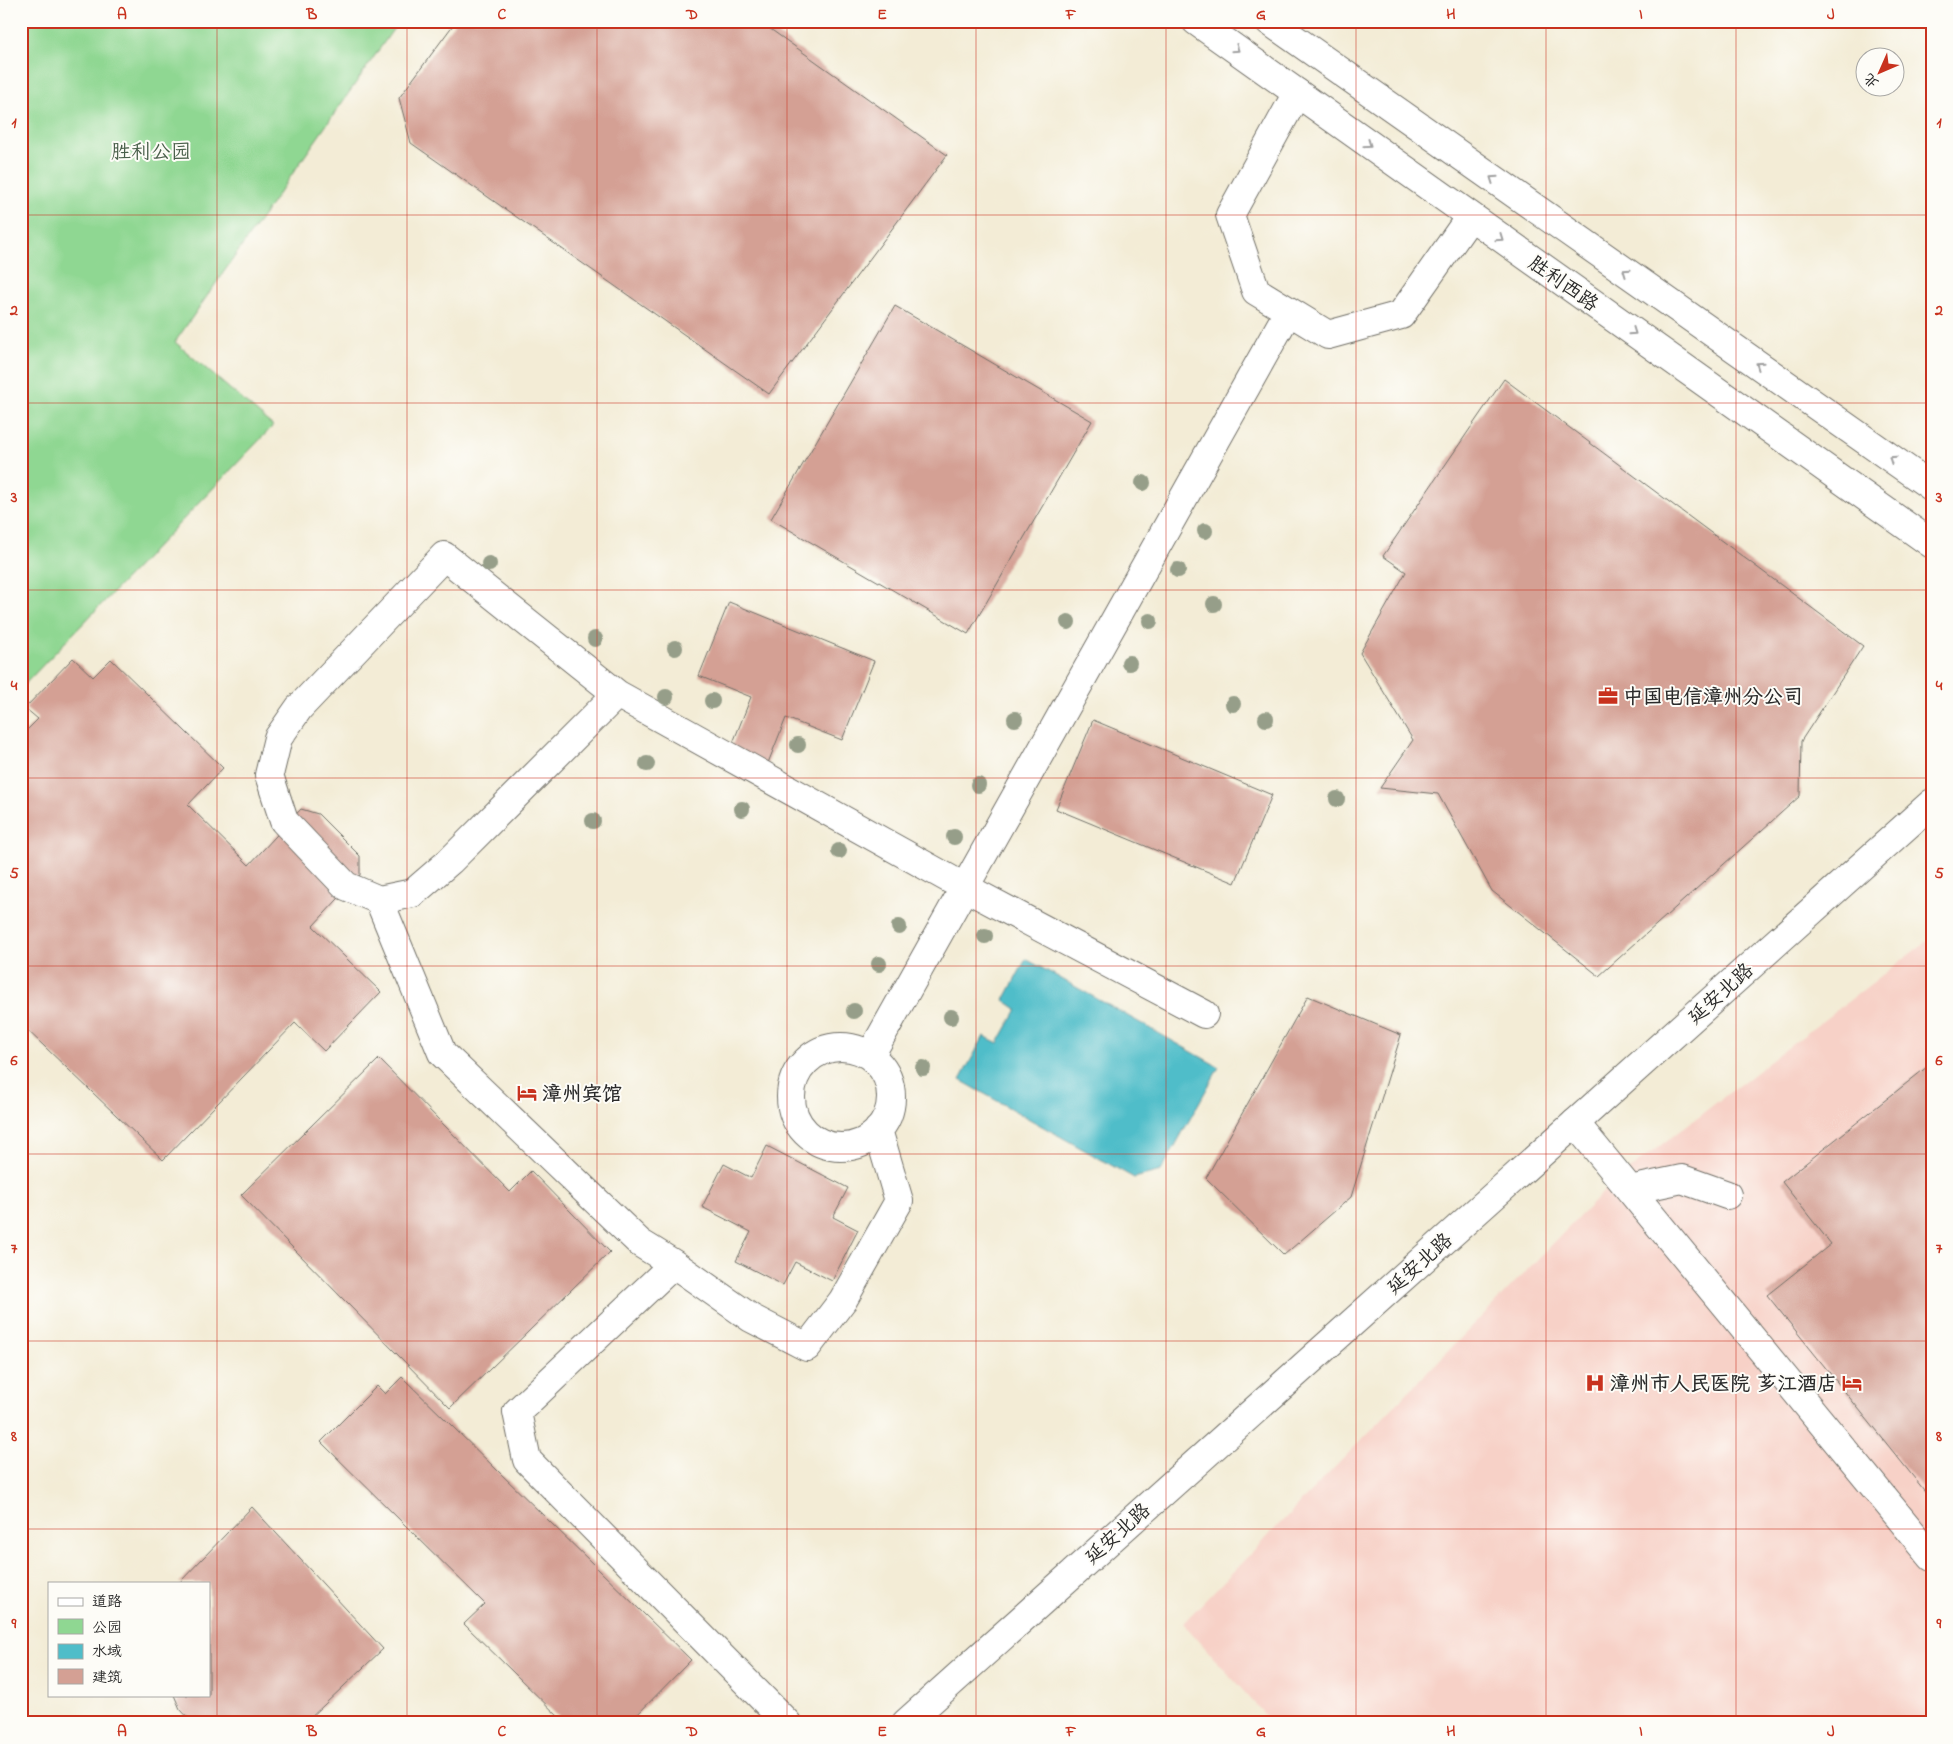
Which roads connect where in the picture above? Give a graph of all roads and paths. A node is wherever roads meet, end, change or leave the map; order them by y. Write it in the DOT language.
graph roads {
  1 [pos="1196,21"];
  2 [pos="1269,21"];
  3 [pos="1297,93"];
  4 [pos="1470,217"];
  5 [pos="1288,312"];
  6 [pos="1932,487"];
  7 [pos="1932,544"];
  8 [pos="617,694"];
  9 [pos="1932,803"];
  10 [pos="964,887"];
  11 [pos="379,900"];
  12 [pos="1204,1014"];
  13 [pos="870,1056"];
  14 [pos="1575,1123"];
  15 [pos="878,1130"];
  16 [pos="1630,1190"];
  17 [pos="1728,1195"];
  18 [pos="674,1264"];
  19 [pos="1932,1557"];
  20 [pos="911,1721"];
  21 [pos="787,1723"];
  1 -- 3 [label="main road, 胜利西路, one-way"];
  6 -- 2 [label="main road, one-way"];
  3 -- 4 [label="main road, 胜利西路, one-way"];
  3 -- 5 [label="main road"];
  4 -- 5 [label="main road"];
  4 -- 7 [label="main road, 胜利西路, one-way"];
  5 -- 10 [label="main road"];
  8 -- 10 [label="main road"];
  8 -- 11 [label="main road"];
  8 -- 11 [label="main road"];
  9 -- 14 [label="main road, 延安北路"];
  10 -- 12 [label="main road"];
  10 -- 13 [label="main road"];
  11 -- 18 [label="main road"];
  13 -- 15 [label="main road"];
  13 -- 15 [label="main road"];
  14 -- 16 [label="main road"];
  14 -- 20 [label="main road, 延安北路"];
  15 -- 18 [label="main road"];
  16 -- 17 [label="main road"];
  16 -- 19 [label="main road"];
  18 -- 21 [label="main road"];
}
